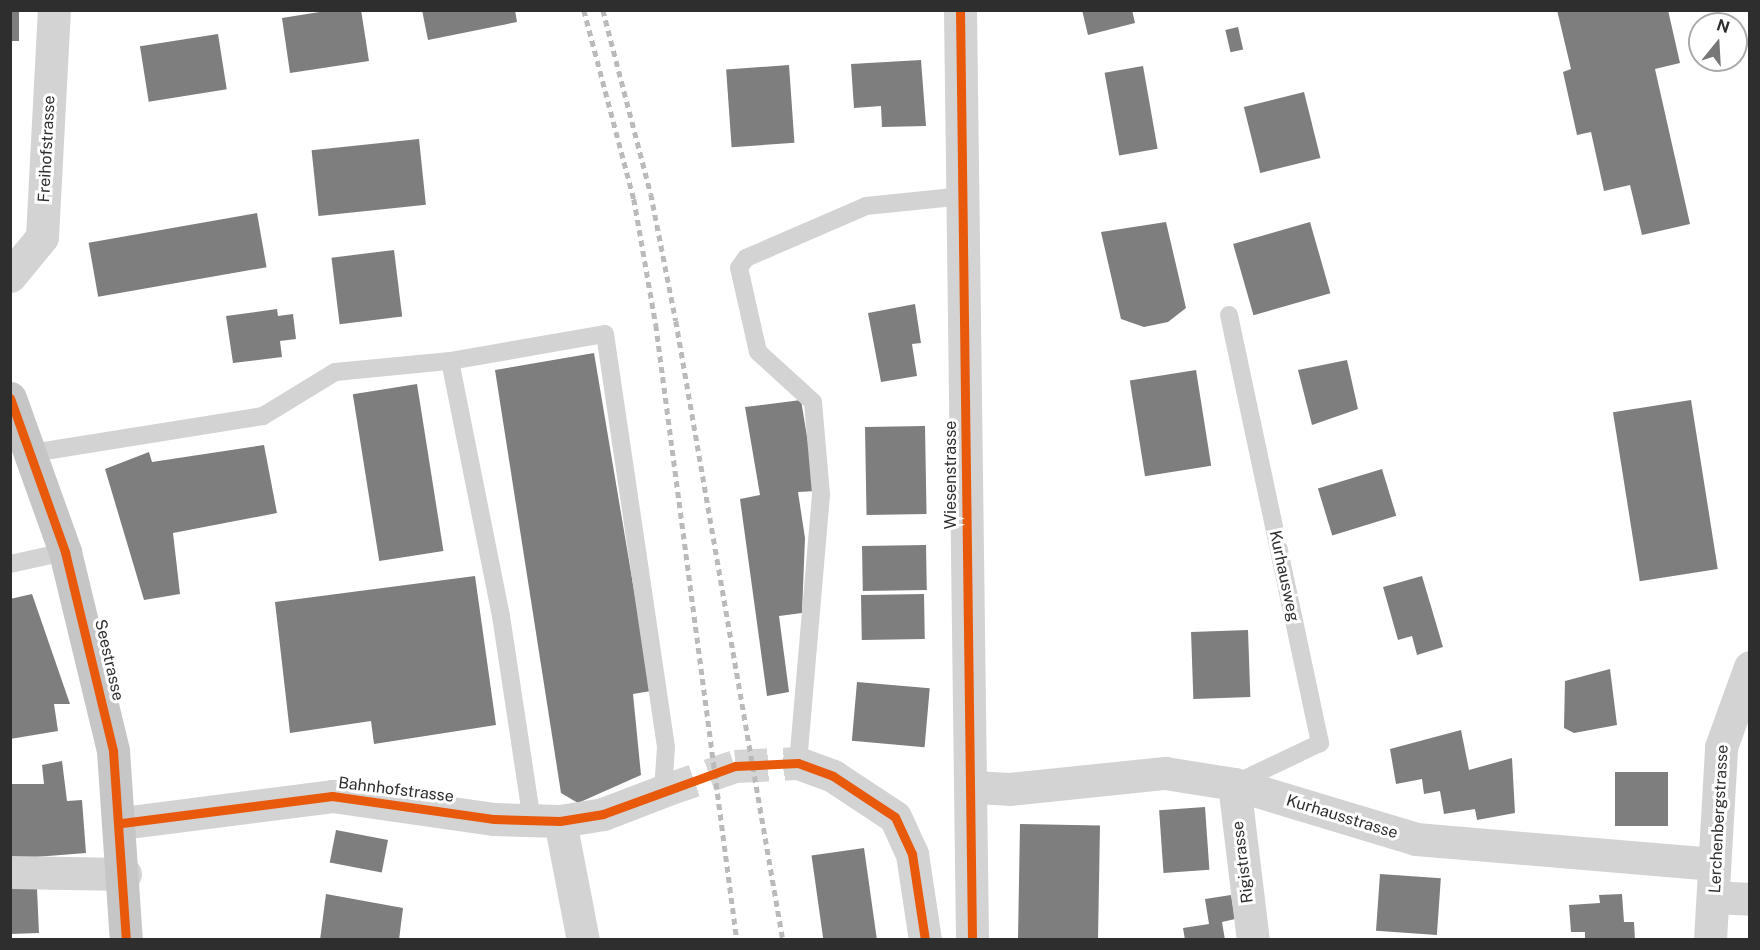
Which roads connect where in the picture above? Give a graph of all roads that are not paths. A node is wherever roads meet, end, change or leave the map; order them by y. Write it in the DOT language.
graph roads {
  1 [pos="54,10"];
  2 [pos="960,10"];
  3 [pos="963,196"];
  4 [pos="10,276"];
  5 [pos="1229,315"];
  6 [pos="450,361"];
  7 [pos="10,398"];
  8 [pos="32,453"];
  9 [pos="65,552"];
  10 [pos="10,564"];
  11 [pos="1749,668"];
  12 [pos="798,763"];
  13 [pos="1234,784"];
  14 [pos="973,787"];
  15 [pos="663,791"];
  16 [pos="546,821"];
  17 [pos="122,824"];
  18 [pos="1714,864"];
  19 [pos="10,872"];
  20 [pos="125,874"];
  21 [pos="1714,897"];
  22 [pos="1749,899"];
  23 [pos="126,939"];
  24 [pos="583,939"];
  25 [pos="924,939"];
  26 [pos="972,939"];
  27 [pos="1253,939"];
  28 [pos="1710,939"];
  1 -- 4 [label="street, Freihofstrasse"];
  2 -- 3 [label="street, Wiesenstrasse"];
  3 -- 12 [label="lane"];
  3 -- 14 [label="street, Wiesenstrasse"];
  5 -- 13 [label="lane, Kurhausweg"];
  6 -- 8 [label="lane"];
  6 -- 15 [label="lane"];
  6 -- 16 [label="lane"];
  7 -- 8 [label="main road, Seestrasse"];
  8 -- 9 [label="main road, Seestrasse"];
  9 -- 10 [label="lane"];
  9 -- 17 [label="main road, Seestrasse"];
  11 -- 18 [label="street, Lerchenbergstrasse"];
  12 -- 25 [label="street"];
  13 -- 14 [label="street, Kurhausstrasse"];
  13 -- 18 [label="street, Kurhausstrasse"];
  13 -- 27 [label="street, Rigistrasse"];
  14 -- 26 [label="street, Wiesenstrasse"];
  15 -- 16 [label="street, Bahnhofstrasse"];
  16 -- 17 [label="street, Bahnhofstrasse"];
  16 -- 24 [label="street"];
  17 -- 20 [label="main road, Seestrasse"];
  18 -- 21 [label="street, Lerchenbergstrasse"];
  19 -- 20 [label="street"];
  20 -- 23 [label="main road, Seestrasse"];
  21 -- 22 [label="street"];
  21 -- 28 [label="street, Lerchenbergstrasse"];
}
